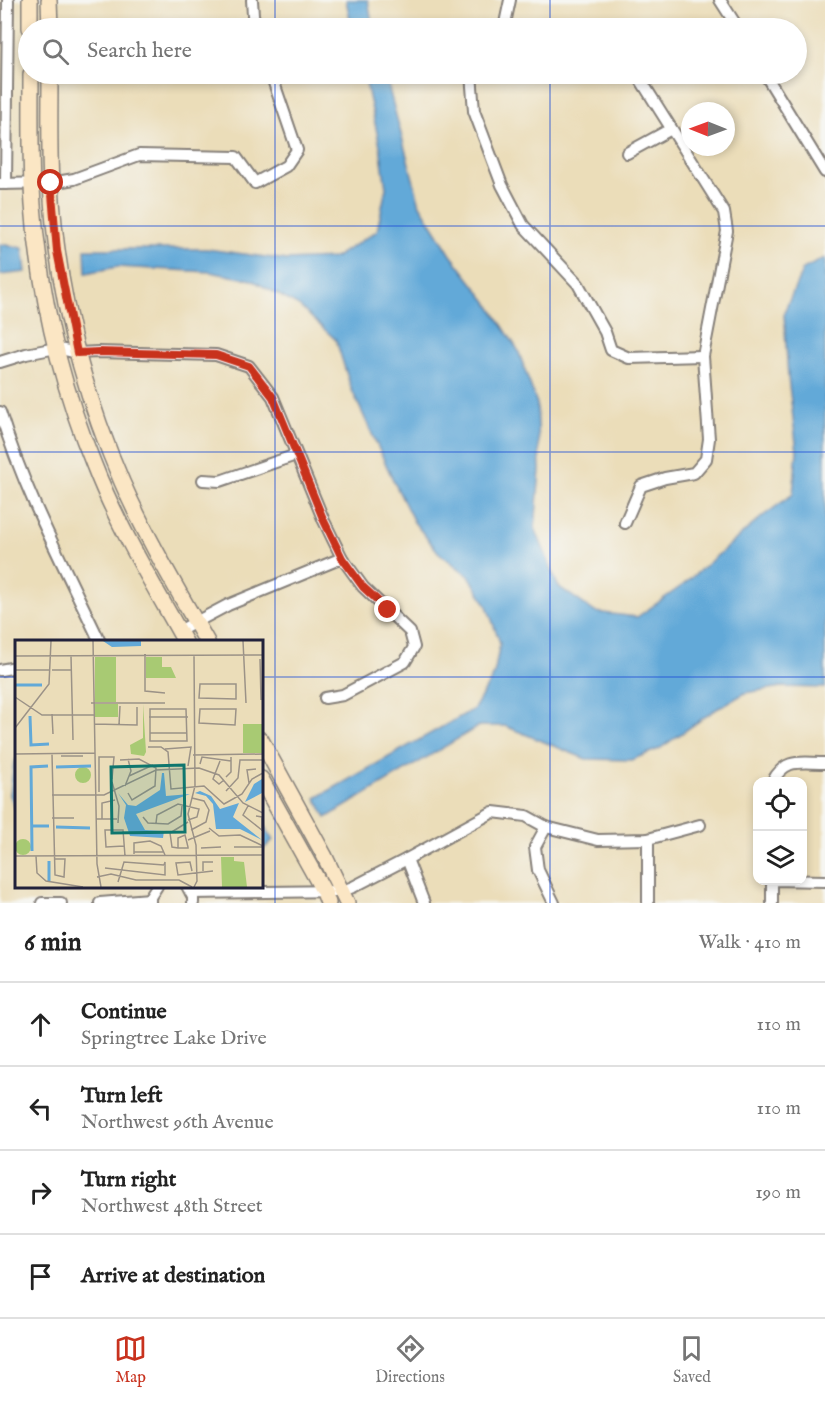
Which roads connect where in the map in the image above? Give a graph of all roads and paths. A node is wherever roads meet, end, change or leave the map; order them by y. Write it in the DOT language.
graph roads {
  1 [pos="8,0"];
  2 [pos="30,0"];
  3 [pos="49,0"];
  4 [pos="252,0"];
  5 [pos="510,0"];
  6 [pos="720,0"];
  7 [pos="30,18"];
  8 [pos="50,18"];
  9 [pos="254,18"];
  10 [pos="506,18"];
  11 [pos="732,18"];
  12 [pos="31,84"];
  13 [pos="50,84"];
  14 [pos="274,84"];
  15 [pos="472,84"];
  16 [pos="643,84"];
  17 [pos="771,84"];
  18 [pos="671,129"];
  19 [pos="627,153"];
  20 [pos="825,172"];
  21 [pos="32,183"];
  22 [pos="51,183"];
  23 [pos="3,184"];
  24 [pos="56,348"];
  25 [pos="77,353"];
  26 [pos="703,356"];
  27 [pos="0,362"];
  28 [pos="0,412"];
  29 [pos="296,455"];
  30 [pos="203,480"];
  31 [pos="625,523"];
  32 [pos="342,558"];
  33 [pos="196,622"];
  34 [pos="182,637"];
  35 [pos="99,640"];
  36 [pos="206,640"];
  37 [pos="15,667"];
  38 [pos="0,670"];
  39 [pos="325,698"];
  40 [pos="262,742"];
  41 [pos="825,763"];
  42 [pos="775,777"];
  43 [pos="262,781"];
  44 [pos="700,825"];
  45 [pos="546,827"];
  46 [pos="648,839"];
  47 [pos="407,859"];
  48 [pos="807,880"];
  49 [pos="825,880"];
  50 [pos="772,885"];
  51 [pos="190,894"];
  52 [pos="344,897"];
  53 [pos="326,898"];
  54 [pos="150,901"];
  55 [pos="42,903"];
  56 [pos="62,903"];
  57 [pos="100,903"];
  58 [pos="424,903"];
  59 [pos="554,903"];
  60 [pos="648,903"];
  61 [pos="772,903"];
  1 -- 23 [label="street"];
  2 -- 7 [label="street"];
  3 -- 8 [label="street"];
  4 -- 9 [label="street"];
  5 -- 10 [label="street"];
  6 -- 11 [label="street"];
  12 -- 21 [label="street"];
  13 -- 22 [label="street"];
  14 -- 22 [label="street"];
  15 -- 26 [label="street"];
  16 -- 18 [label="street"];
  17 -- 20 [label="street"];
  18 -- 19 [label="street"];
  18 -- 26 [label="street"];
  21 -- 22 [label="street"];
  21 -- 23 [label="street"];
  21 -- 24 [label="street"];
  22 -- 25 [label="street"];
  24 -- 25 [label="street"];
  24 -- 27 [label="street"];
  24 -- 34 [label="street"];
  25 -- 29 [label="street"];
  25 -- 33 [label="street"];
  26 -- 31 [label="street"];
  28 -- 35 [label="street"];
  29 -- 30 [label="street"];
  29 -- 32 [label="street"];
  32 -- 33 [label="street"];
  32 -- 39 [label="street"];
  33 -- 34 [label="street"];
  33 -- 36 [label="street"];
  37 -- 38 [label="street"];
  40 -- 52 [label="street"];
  41 -- 42 [label="street"];
  43 -- 53 [label="street"];
  44 -- 46 [label="street"];
  45 -- 46 [label="street"];
  45 -- 47 [label="street"];
  45 -- 59 [label="street"];
  46 -- 60 [label="street"];
  47 -- 52 [label="street"];
  47 -- 58 [label="street"];
  48 -- 49 [label="street"];
  50 -- 61 [label="street"];
  51 -- 53 [label="street"];
  52 -- 53 [label="street"];
  54 -- 57 [label="street"];
  55 -- 56 [label="street"];
}
